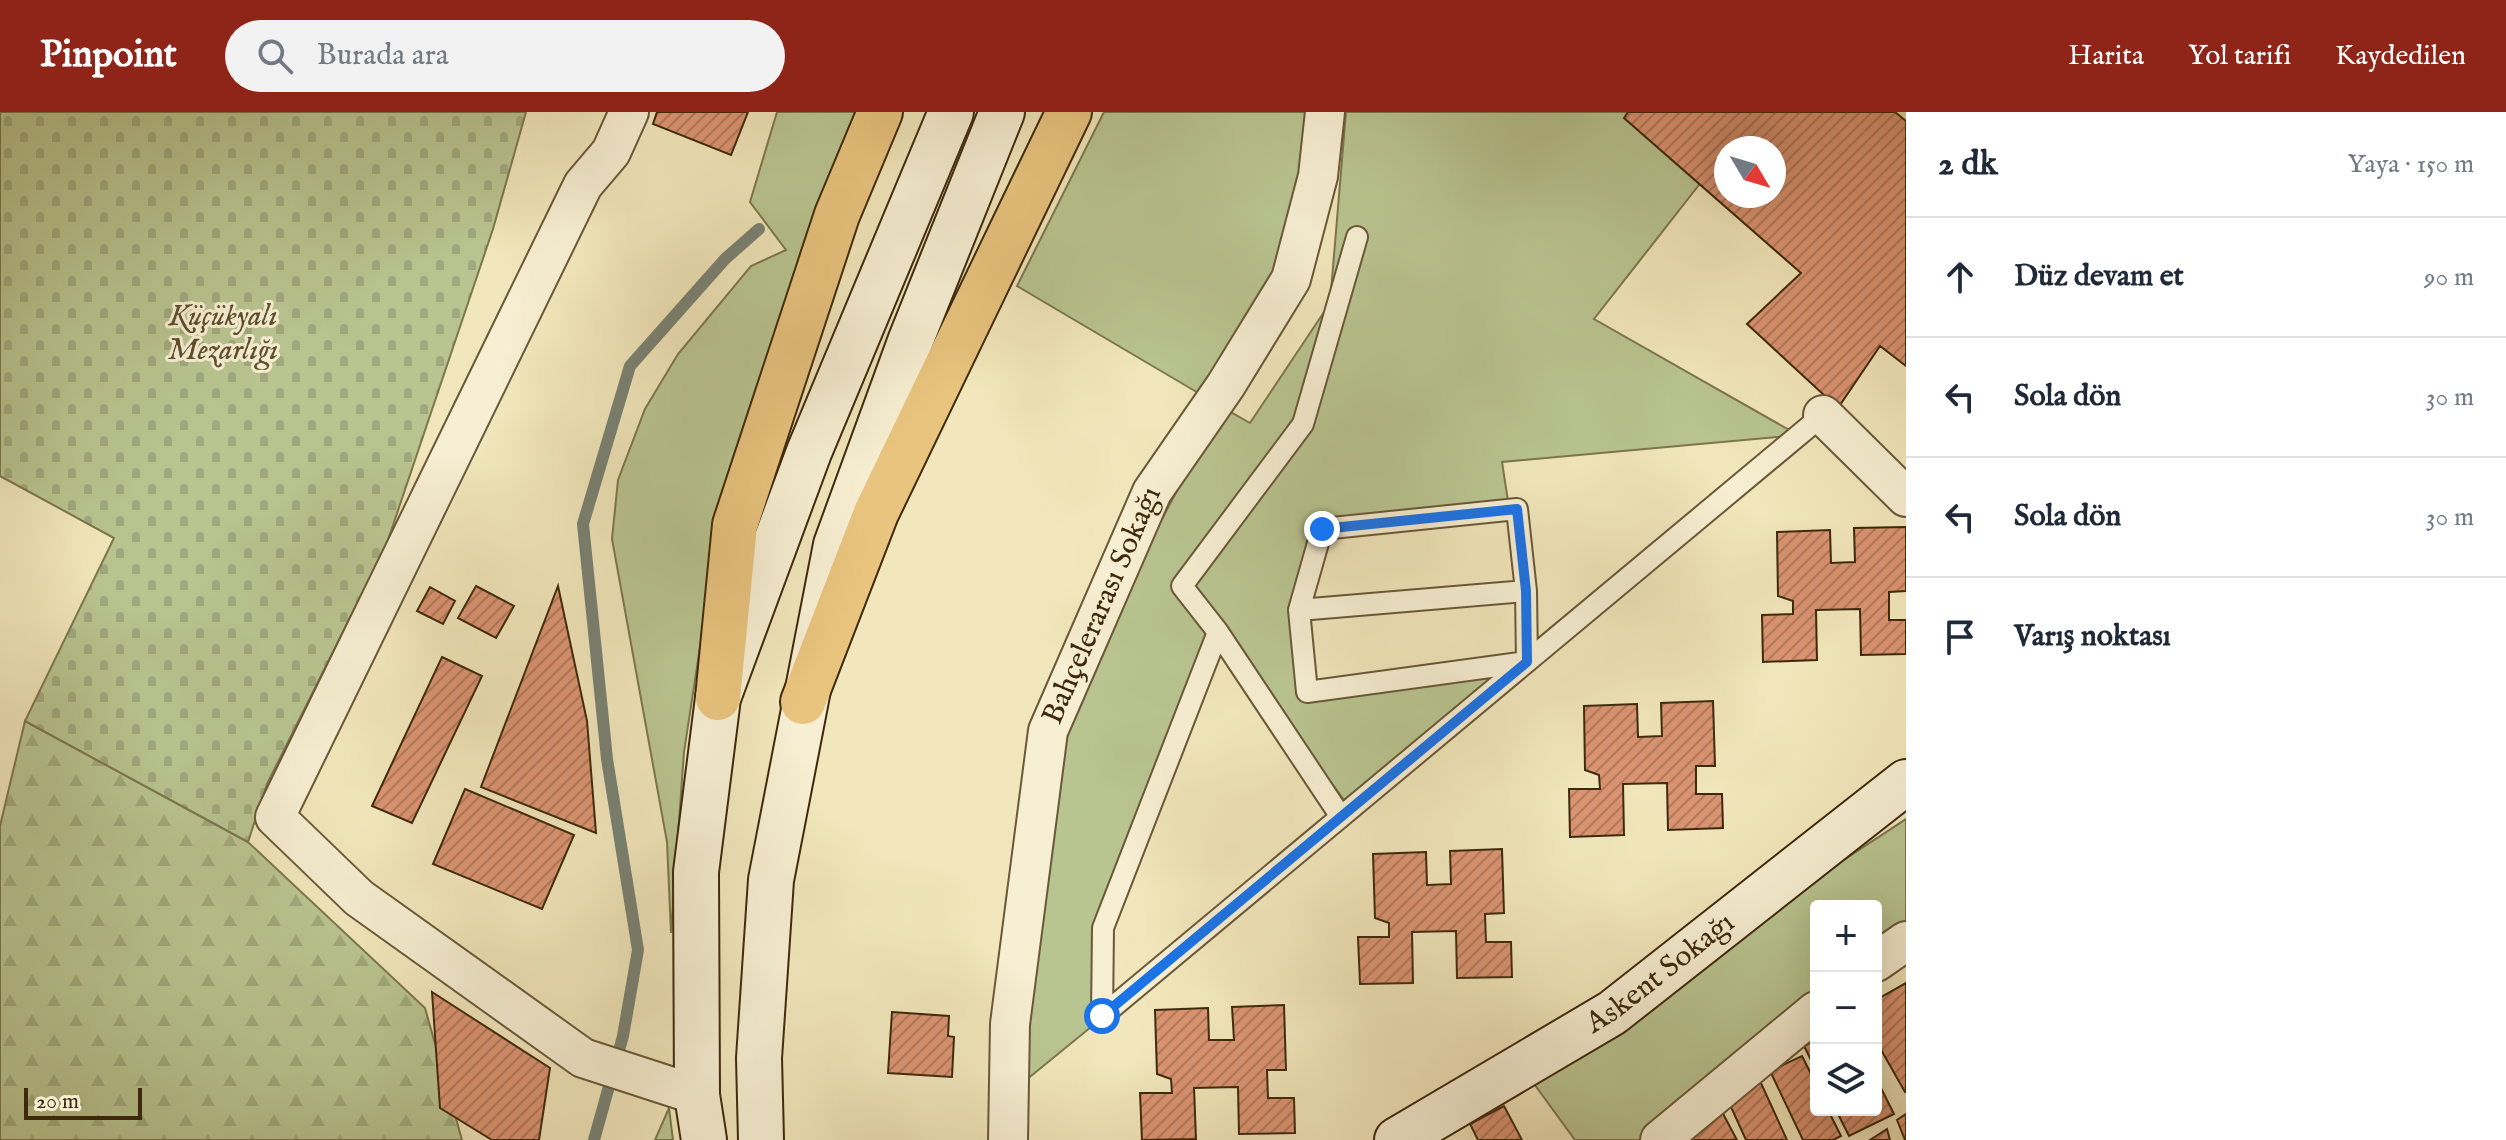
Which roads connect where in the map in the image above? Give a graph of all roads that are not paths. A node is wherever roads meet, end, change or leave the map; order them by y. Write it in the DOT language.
graph roads {
  1 [pos="629,112"];
  2 [pos="880,112"];
  3 [pos="951,112"];
  4 [pos="1002,112"];
  5 [pos="1069,112"];
  6 [pos="1325,112"];
  7 [pos="1357,237"];
  8 [pos="1823,415"];
  9 [pos="1906,497"];
  10 [pos="1526,591"];
  11 [pos="1299,610"];
  12 [pos="1218,632"];
  13 [pos="1527,662"];
  14 [pos="718,698"];
  15 [pos="803,702"];
  16 [pos="1906,782"];
  17 [pos="1341,817"];
  18 [pos="1906,941"];
  19 [pos="1882,958"];
  20 [pos="1810,1016"];
  21 [pos="697,1095"];
  22 [pos="704,1140"];
  23 [pos="761,1140"];
  24 [pos="1008,1140"];
  25 [pos="1397,1140"];
  26 [pos="1660,1140"];
  1 -- 21 [label="street"];
  2 -- 14 [label="highway"];
  3 -- 14 [label="main road"];
  4 -- 15 [label="main road"];
  5 -- 15 [label="highway"];
  6 -- 24 [label="street, Bahçelerarası Sokağı"];
  7 -- 12 [label="lane"];
  8 -- 9 [label="street"];
  8 -- 13 [label="lane"];
  10 -- 11 [label="lane"];
  10 -- 11 [label="lane"];
  10 -- 13 [label="lane"];
  11 -- 13 [label="lane"];
  12 -- 17 [label="lane"];
  12 -- 17 [label="lane"];
  13 -- 17 [label="lane"];
  14 -- 21 [label="main road"];
  15 -- 23 [label="main road"];
  16 -- 25 [label="main road, Askent Sokağı"];
  18 -- 19 [label="street"];
  20 -- 26 [label="street"];
  21 -- 22 [label="main road"];
}
